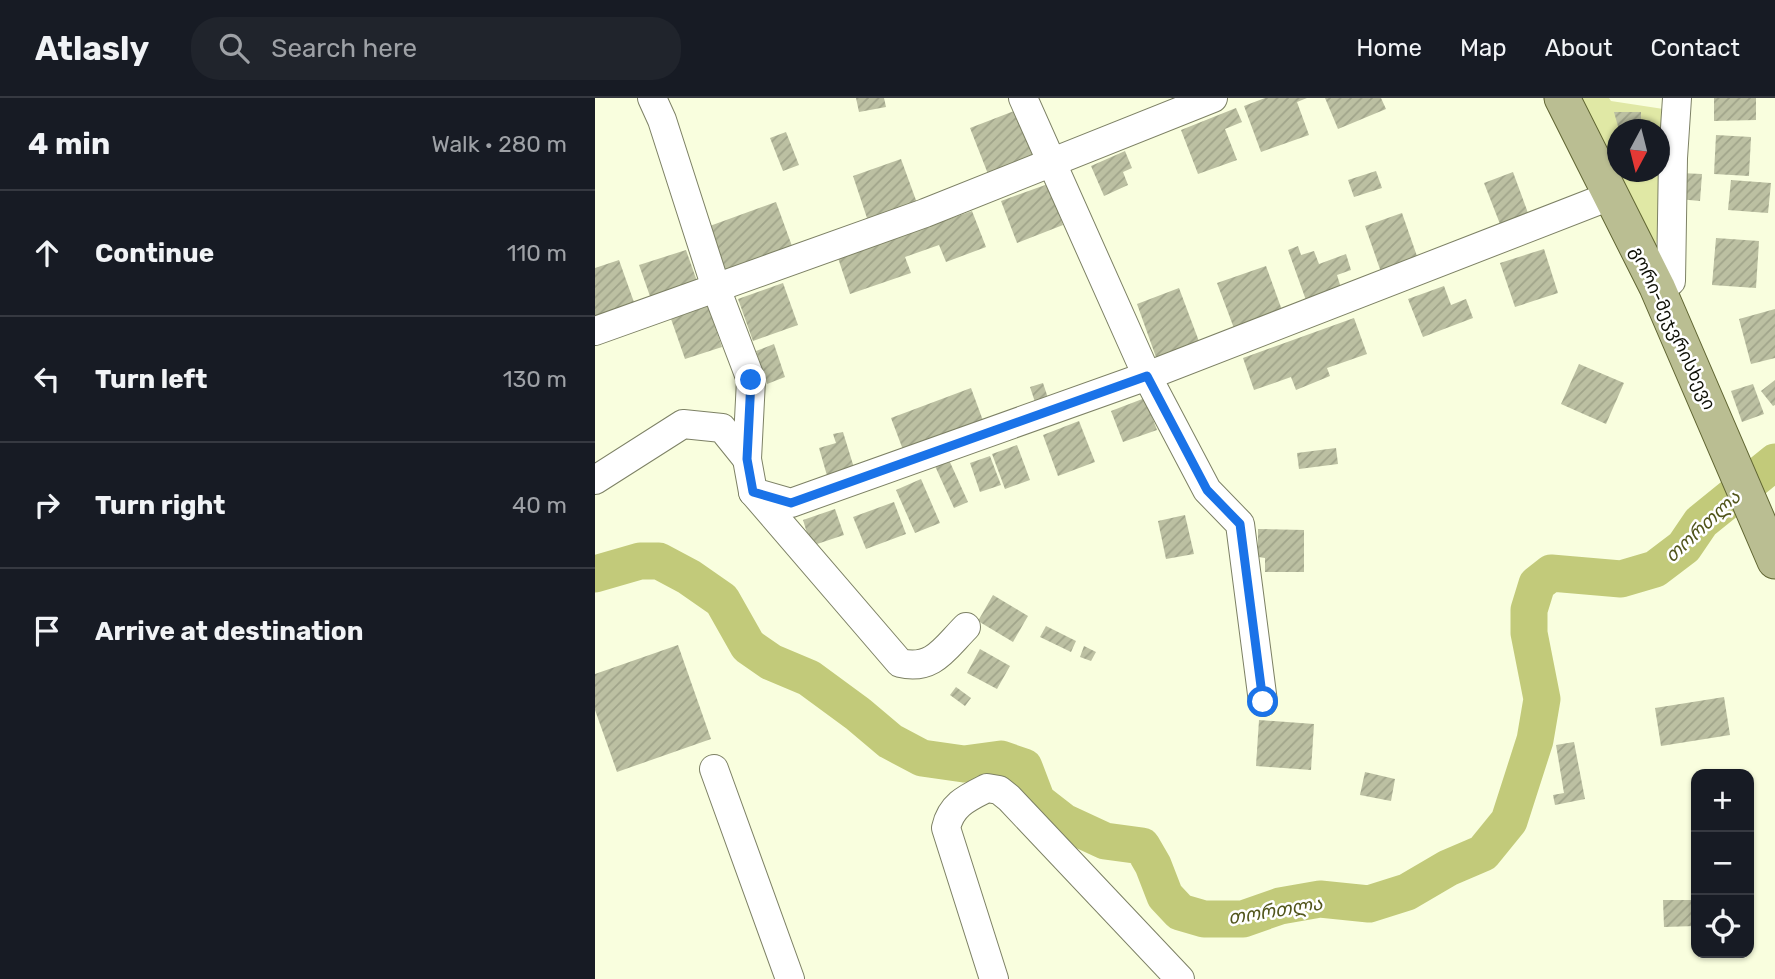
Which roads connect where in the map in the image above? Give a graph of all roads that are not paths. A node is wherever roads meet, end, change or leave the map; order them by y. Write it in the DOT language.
graph roads {
  1 [pos="652,98"];
  2 [pos="1023,98"];
  3 [pos="1213,98"];
  4 [pos="1562,98"];
  5 [pos="1677,98"];
  6 [pos="1051,162"];
  7 [pos="1610,196"];
  8 [pos="1657,286"];
  9 [pos="716,288"];
  10 [pos="595,331"];
  11 [pos="1147,376"];
  12 [pos="747,459"];
  13 [pos="595,480"];
  14 [pos="753,492"];
  15 [pos="1775,561"];
  16 [pos="966,627"];
  17 [pos="1263,702"];
  18 [pos="714,769"];
  19 [pos="790,979"];
  20 [pos="994,979"];
  21 [pos="1180,979"];
  1 -- 9 [label="street"];
  2 -- 6 [label="street"];
  3 -- 6 [label="street"];
  4 -- 7 [label="main road, გორი-მეჯვრისხევი"];
  5 -- 8 [label="street"];
  6 -- 9 [label="street"];
  6 -- 11 [label="street"];
  7 -- 8 [label="main road, გორი-მეჯვრისხევი"];
  7 -- 11 [label="street"];
  8 -- 15 [label="main road, გორი-მეჯვრისხევი"];
  9 -- 10 [label="street"];
  9 -- 12 [label="street"];
  11 -- 14 [label="street"];
  11 -- 17 [label="street"];
  12 -- 13 [label="street"];
  12 -- 14 [label="street"];
  14 -- 16 [label="street"];
  18 -- 19 [label="street"];
  20 -- 21 [label="street"];
}
